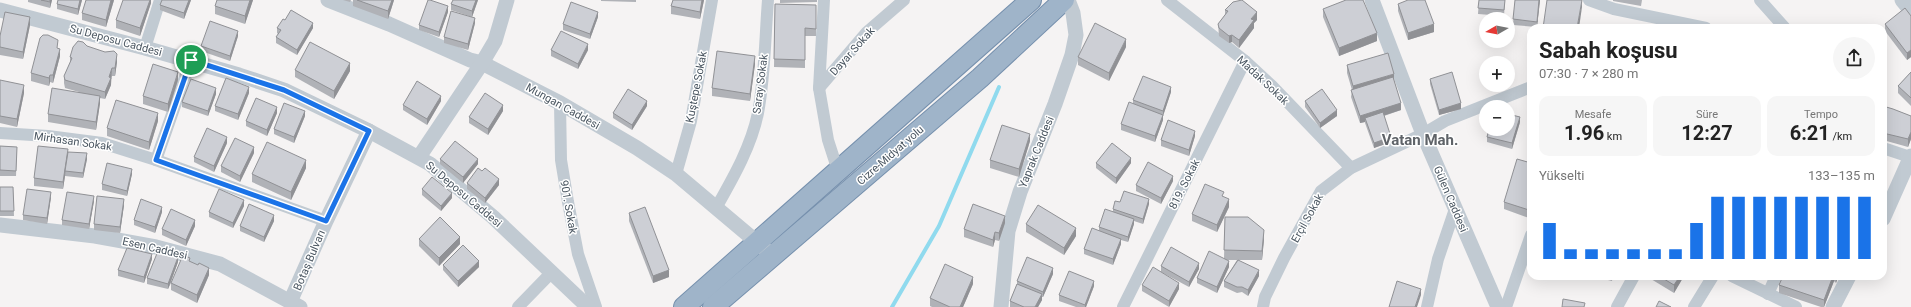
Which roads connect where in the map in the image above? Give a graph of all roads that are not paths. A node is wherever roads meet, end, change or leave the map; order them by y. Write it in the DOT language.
graph roads {
  1 [pos="160,0"];
  2 [pos="328,0"];
  3 [pos="507,0"];
  4 [pos="712,0"];
  5 [pos="768,0"];
  6 [pos="824,0"];
  7 [pos="904,0"];
  8 [pos="1031,0"];
  9 [pos="1064,0"];
  10 [pos="1068,0"];
  11 [pos="1167,0"];
  12 [pos="1372,0"];
  13 [pos="1589,0"];
  14 [pos="1760,0"];
  15 [pos="1902,0"];
  16 [pos="1602,3"];
  17 [pos="0,10"];
  18 [pos="1911,11"];
  19 [pos="1689,24"];
  20 [pos="1781,24"];
  21 [pos="145,48"];
  22 [pos="191,60"];
  23 [pos="1245,62"];
  24 [pos="482,63"];
  25 [pos="818,88"];
  26 [pos="1527,89"];
  27 [pos="560,103"];
  28 [pos="369,131"];
  29 [pos="0,133"];
  30 [pos="1423,134"];
  31 [pos="1887,149"];
  32 [pos="1911,156"];
  33 [pos="419,158"];
  34 [pos="156,160"];
  35 [pos="1351,168"];
  36 [pos="838,171"];
  37 [pos="676,174"];
  38 [pos="716,208"];
  39 [pos="1455,209"];
  40 [pos="1887,210"];
  41 [pos="326,221"];
  42 [pos="0,225"];
  43 [pos="757,242"];
  44 [pos="1527,247"];
  45 [pos="773,257"];
  46 [pos="552,272"];
  47 [pos="1632,280"];
  48 [pos="1711,280"];
  49 [pos="1740,280"];
  50 [pos="1774,280"];
  51 [pos="1847,280"];
  52 [pos="1768,294"];
  53 [pos="295,304"];
  54 [pos="518,307"];
  55 [pos="588,307"];
  56 [pos="596,307"];
  57 [pos="684,307"];
  58 [pos="713,307"];
  59 [pos="1001,307"];
  60 [pos="1122,307"];
  61 [pos="1263,307"];
  62 [pos="1427,307"];
  63 [pos="1498,307"];
  64 [pos="1506,307"];
  65 [pos="1617,307"];
  66 [pos="1694,307"];
  67 [pos="1796,307"];
  68 [pos="1833,307"];
  1 -- 21 [label="street"];
  2 -- 24 [label="street, Mungan Caddesi"];
  3 -- 24 [label="street"];
  4 -- 37 [label="street, Kuştepe Sokak"];
  5 -- 38 [label="street, Saray Sokak"];
  6 -- 25 [label="street"];
  7 -- 25 [label="street, Dayar Sokak"];
  8 -- 36 [label="highway, Cizre-Midyat yolu"];
  9 -- 45 [label="highway, Cizre-Midyat yolu"];
  10 -- 59 [label="street, Yaprak Caddesi"];
  11 -- 23 [label="street, Madak Sokak"];
  12 -- 30 [label="street, Gülen Caddesi"];
  13 -- 16 [label="street"];
  14 -- 20 [label="street"];
  15 -- 18 [label="street"];
  16 -- 19 [label="street"];
  17 -- 21 [label="street, Su Deposu Caddesi"];
  21 -- 22 [label="street, Su Deposu Caddesi"];
  22 -- 28 [label="street, Su Deposu Caddesi"];
  22 -- 34 [label="street"];
  23 -- 35 [label="street, Madak Sokak"];
  23 -- 60 [label="street, 819. Sokak"];
  24 -- 27 [label="street, Mungan Caddesi"];
  24 -- 33 [label="street"];
  25 -- 36 [label="street"];
  26 -- 30 [label="street, Erçil Sokak"];
  27 -- 37 [label="street, Mungan Caddesi"];
  27 -- 56 [label="street, 901. Sokak"];
  28 -- 33 [label="street, Su Deposu Caddesi"];
  28 -- 41 [label="street, Botaş Bulvarı"];
  29 -- 34 [label="street, Mirhasan Sokak"];
  30 -- 35 [label="street, Erçil Sokak"];
  30 -- 39 [label="street, Gülen Caddesi"];
  31 -- 32 [label="street"];
  32 -- 40 [label="street"];
  33 -- 46 [label="street, Su Deposu Caddesi"];
  34 -- 41 [label="street, Mirhasan Sokak"];
  35 -- 61 [label="street, Erçil Sokak"];
  36 -- 43 [label="highway, Cizre-Midyat yolu"];
  37 -- 38 [label="street, Mungan Caddesi"];
  38 -- 43 [label="street, Mungan Caddesi"];
  39 -- 62 [label="street"];
  39 -- 63 [label="street, Gülen Caddesi"];
  41 -- 53 [label="street, Botaş Bulvarı"];
  42 -- 53 [label="street, Esen Caddesi"];
  43 -- 45 [label="street, Mungan Caddesi"];
  43 -- 57 [label="highway, Cizre-Midyat yolu"];
  44 -- 64 [label="street"];
  45 -- 58 [label="highway, Cizre-Midyat yolu"];
  46 -- 54 [label="street"];
  46 -- 55 [label="street, Su Deposu Caddesi"];
  47 -- 65 [label="street"];
  48 -- 66 [label="street"];
  49 -- 52 [label="street"];
  50 -- 52 [label="street"];
  51 -- 68 [label="street"];
  52 -- 67 [label="street"];
}
